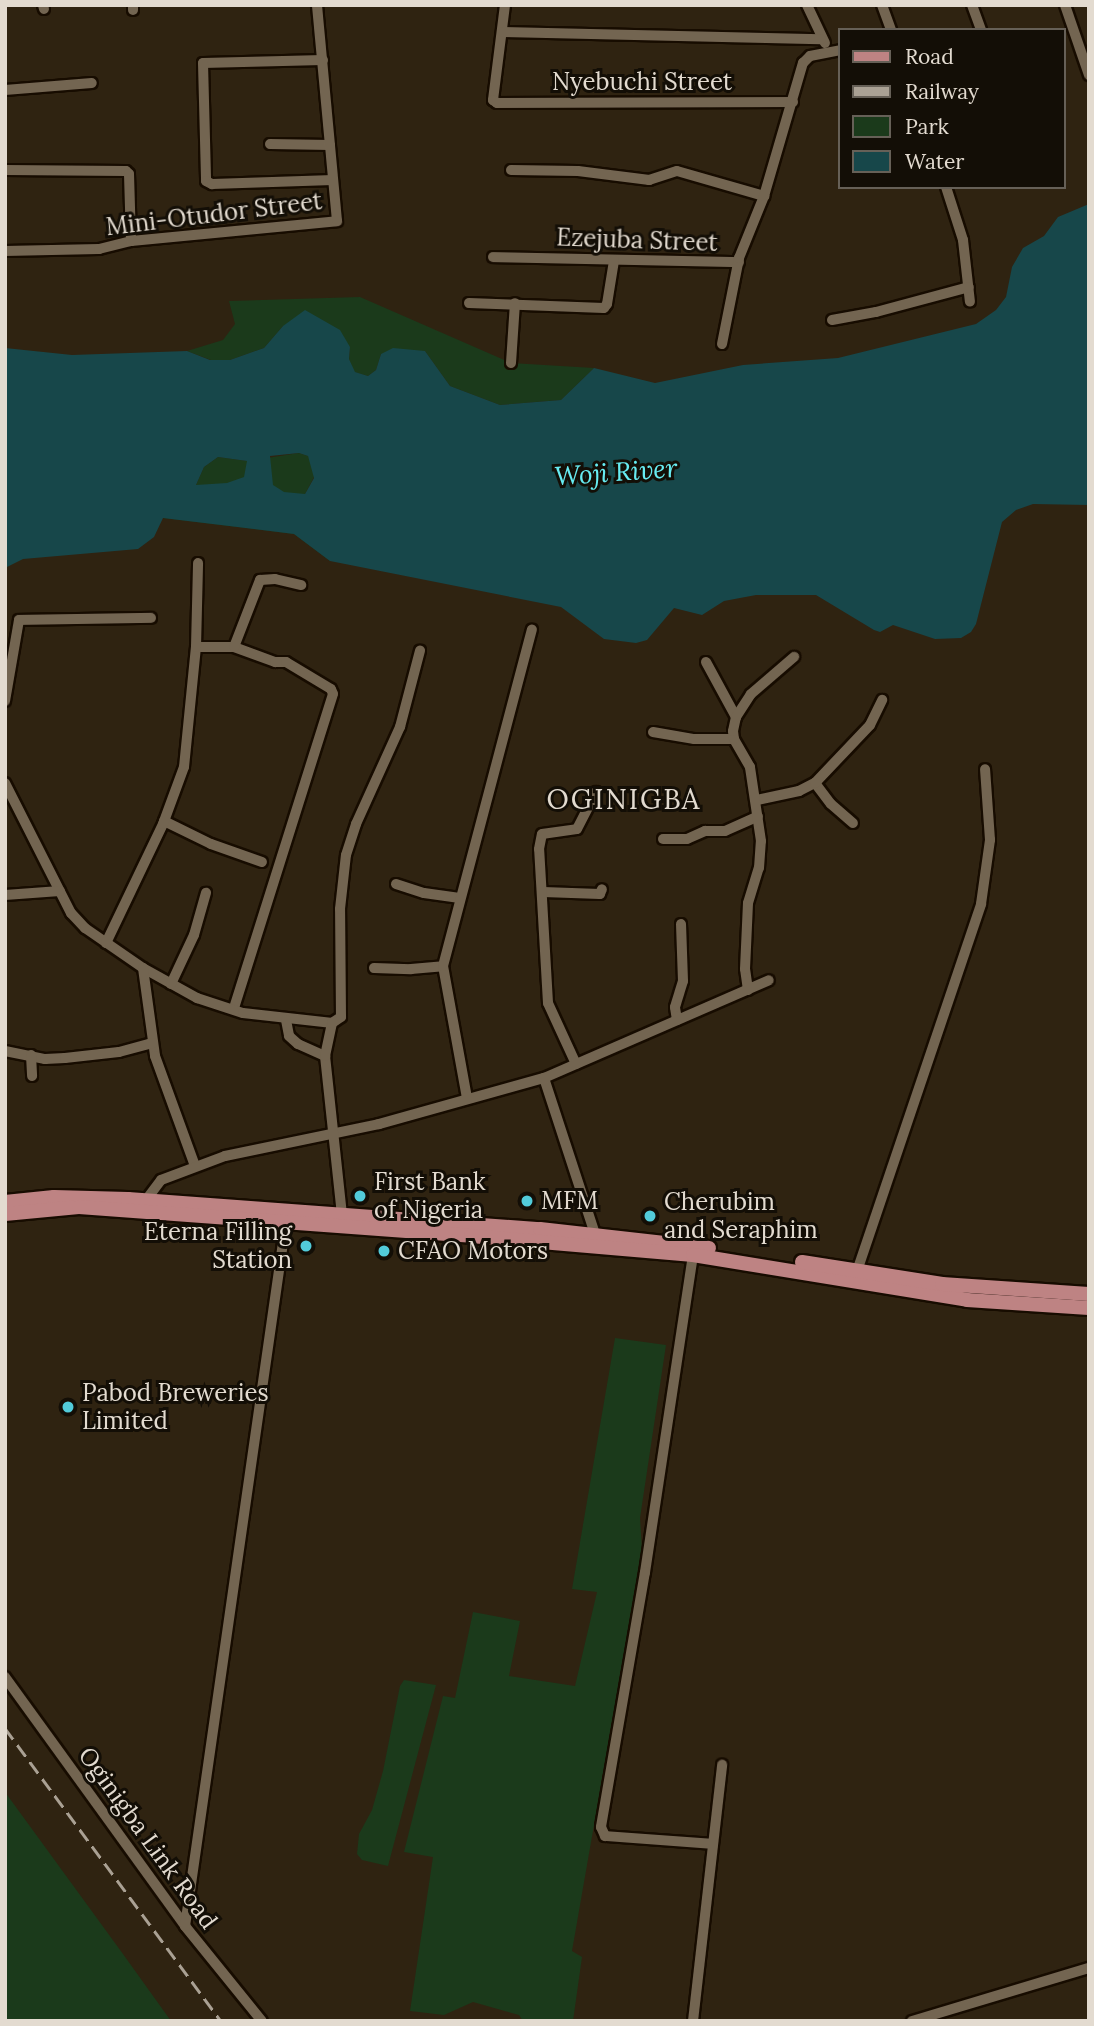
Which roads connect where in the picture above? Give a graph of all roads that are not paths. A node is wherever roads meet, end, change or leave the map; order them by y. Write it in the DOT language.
graph roads {
  1 [pos="317,5"];
  2 [pos="505,5"];
  3 [pos="807,5"];
  4 [pos="882,5"];
  5 [pos="972,5"];
  6 [pos="1065,5"];
  7 [pos="890,28"];
  8 [pos="980,28"];
  9 [pos="503,32"];
  10 [pos="821,39"];
  11 [pos="836,50"];
  12 [pos="323,60"];
  13 [pos="1089,75"];
  14 [pos="92,83"];
  15 [pos="5,90"];
  16 [pos="793,102"];
  17 [pos="270,144"];
  18 [pos="330,145"];
  19 [pos="5,170"];
  20 [pos="511,170"];
  21 [pos="333,180"];
  22 [pos="947,189"];
  23 [pos="764,196"];
  24 [pos="131,242"];
  25 [pos="5,251"];
  26 [pos="493,257"];
  27 [pos="614,261"];
  28 [pos="739,262"];
  29 [pos="969,287"];
  30 [pos="970,302"];
  31 [pos="469,303"];
  32 [pos="515,303"];
  33 [pos="832,320"];
  34 [pos="722,344"];
  35 [pos="511,363"];
  36 [pos="198,563"];
  37 [pos="301,585"];
  38 [pos="151,618"];
  39 [pos="532,629"];
  40 [pos="196,647"];
  41 [pos="234,647"];
  42 [pos="420,651"];
  43 [pos="794,657"];
  44 [pos="706,662"];
  45 [pos="882,700"];
  46 [pos="5,701"];
  47 [pos="736,717"];
  48 [pos="653,732"];
  49 [pos="734,739"];
  50 [pos="985,769"];
  51 [pos="5,783"];
  52 [pos="815,783"];
  53 [pos="596,792"];
  54 [pos="757,800"];
  55 [pos="758,816"];
  56 [pos="164,821"];
  57 [pos="853,823"];
  58 [pos="663,839"];
  59 [pos="262,862"];
  60 [pos="396,884"];
  61 [pos="602,888"];
  62 [pos="60,891"];
  63 [pos="543,892"];
  64 [pos="206,893"];
  65 [pos="5,895"];
  66 [pos="460,898"];
  67 [pos="681,924"];
  68 [pos="106,943"];
  69 [pos="443,966"];
  70 [pos="143,968"];
  71 [pos="374,968"];
  72 [pos="769,980"];
  73 [pos="171,984"];
  74 [pos="748,990"];
  75 [pos="234,1008"];
  76 [pos="286,1020"];
  77 [pos="677,1020"];
  78 [pos="332,1023"];
  79 [pos="153,1043"];
  80 [pos="5,1051"];
  81 [pos="31,1055"];
  82 [pos="325,1056"];
  83 [pos="576,1064"];
  84 [pos="32,1076"];
  85 [pos="544,1078"];
  86 [pos="467,1098"];
  87 [pos="335,1134"];
  88 [pos="195,1166"];
  89 [pos="146,1200"];
  90 [pos="5,1202"];
  91 [pos="5,1214"];
  92 [pos="342,1215"];
  93 [pos="287,1216"];
  94 [pos="595,1234"];
  95 [pos="693,1255"];
  96 [pos="857,1271"];
  97 [pos="1088,1301"];
  98 [pos="5,1677"];
  99 [pos="722,1765"];
  100 [pos="713,1844"];
  101 [pos="185,1926"];
  102 [pos="1089,1968"];
  103 [pos="262,2021"];
  104 [pos="693,2021"];
  105 [pos="912,2021"];
  1 -- 12 [label="street, Mini-Otudor Street"];
  2 -- 9 [label="street"];
  3 -- 10 [label="street"];
  4 -- 7 [label="street"];
  5 -- 8 [label="street"];
  6 -- 13 [label="street"];
  9 -- 10 [label="street"];
  9 -- 16 [label="street, Nyebuchi Street"];
  10 -- 11 [label="street"];
  11 -- 16 [label="street, Ezejuba Street"];
  12 -- 18 [label="street, Mini-Otudor Street"];
  12 -- 21 [label="street"];
  14 -- 15 [label="street"];
  16 -- 23 [label="street, Ezejuba Street"];
  17 -- 18 [label="street"];
  18 -- 21 [label="street, Mini-Otudor Street"];
  19 -- 24 [label="street"];
  20 -- 23 [label="street"];
  21 -- 24 [label="street, Mini-Otudor Street"];
  22 -- 29 [label="street"];
  23 -- 28 [label="street, Ezejuba Street"];
  24 -- 25 [label="street, Mini-Otudor Street"];
  26 -- 27 [label="street, Ezejuba Street"];
  27 -- 28 [label="street, Ezejuba Street"];
  27 -- 32 [label="street"];
  28 -- 34 [label="street"];
  29 -- 30 [label="street"];
  29 -- 33 [label="street"];
  31 -- 32 [label="street"];
  32 -- 35 [label="street"];
  36 -- 40 [label="street"];
  37 -- 41 [label="street"];
  38 -- 46 [label="street"];
  39 -- 66 [label="street"];
  40 -- 41 [label="street"];
  40 -- 56 [label="street"];
  41 -- 75 [label="street"];
  42 -- 78 [label="street"];
  43 -- 47 [label="street"];
  44 -- 47 [label="street"];
  45 -- 52 [label="street"];
  47 -- 49 [label="street"];
  48 -- 49 [label="street"];
  49 -- 54 [label="street"];
  50 -- 96 [label="street"];
  51 -- 62 [label="street"];
  52 -- 54 [label="street"];
  52 -- 57 [label="street"];
  53 -- 63 [label="street"];
  54 -- 55 [label="street"];
  55 -- 58 [label="street"];
  55 -- 74 [label="street"];
  56 -- 59 [label="street"];
  56 -- 68 [label="street"];
  60 -- 66 [label="street"];
  61 -- 63 [label="street"];
  62 -- 65 [label="street"];
  62 -- 68 [label="street"];
  63 -- 83 [label="street"];
  64 -- 73 [label="street"];
  66 -- 69 [label="street"];
  67 -- 77 [label="street"];
  68 -- 70 [label="street"];
  69 -- 71 [label="street"];
  69 -- 86 [label="street"];
  70 -- 73 [label="street"];
  70 -- 79 [label="street"];
  72 -- 74 [label="street"];
  73 -- 75 [label="street"];
  74 -- 77 [label="street"];
  75 -- 76 [label="street"];
  76 -- 78 [label="street"];
  76 -- 82 [label="street"];
  77 -- 83 [label="street"];
  78 -- 82 [label="street"];
  79 -- 81 [label="street"];
  79 -- 88 [label="street"];
  80 -- 81 [label="street"];
  81 -- 84 [label="street"];
  82 -- 87 [label="street"];
  83 -- 85 [label="street"];
  85 -- 86 [label="street"];
  85 -- 94 [label="street"];
  86 -- 87 [label="street"];
  87 -- 88 [label="street"];
  87 -- 92 [label="street"];
  88 -- 89 [label="street"];
  89 -- 90 [label="main road"];
  89 -- 93 [label="main road"];
  91 -- 93 [label="main road"];
  92 -- 93 [label="main road"];
  92 -- 94 [label="main road"];
  93 -- 95 [label="main road"];
  93 -- 101 [label="street"];
  94 -- 96 [label="main road"];
  95 -- 97 [label="main road"];
  95 -- 100 [label="street"];
  96 -- 97 [label="main road"];
  98 -- 101 [label="street, Oginigba Link Road"];
  99 -- 100 [label="street"];
  100 -- 104 [label="street"];
  101 -- 103 [label="street, Oginigba Link Road"];
  102 -- 105 [label="street"];
}
